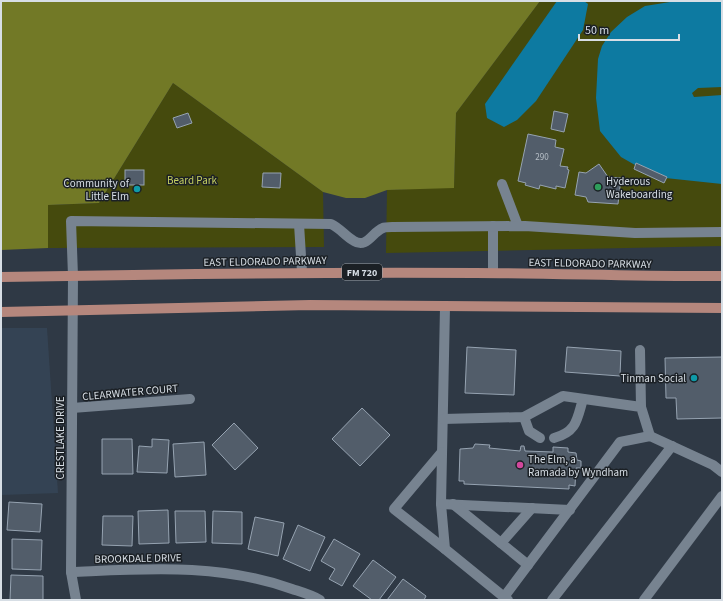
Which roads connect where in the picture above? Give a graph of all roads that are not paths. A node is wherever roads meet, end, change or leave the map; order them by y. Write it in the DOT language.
graph roads {
  1 [pos="502,184"];
  2 [pos="299,224"];
  3 [pos="493,226"];
  4 [pos="518,226"];
  5 [pos="722,232"];
  6 [pos="302,272"];
  7 [pos="492,273"];
  8 [pos="73,276"];
  9 [pos="722,276"];
  10 [pos="1,277"];
  11 [pos="446,307"];
  12 [pos="722,308"];
  13 [pos="73,311"];
  14 [pos="1,312"];
  15 [pos="640,350"];
  16 [pos="190,399"];
  17 [pos="583,399"];
  18 [pos="641,407"];
  19 [pos="72,408"];
  20 [pos="524,417"];
  21 [pos="443,419"];
  22 [pos="650,436"];
  23 [pos="540,438"];
  24 [pos="554,438"];
  25 [pos="672,446"];
  26 [pos="442,452"];
  27 [pos="722,472"];
  28 [pos="722,496"];
  29 [pos="441,504"];
  30 [pos="453,504"];
  31 [pos="532,508"];
  32 [pos="570,510"];
  33 [pos="501,543"];
  34 [pos="445,550"];
  35 [pos="528,565"];
  36 [pos="71,572"];
  37 [pos="506,599"];
  38 [pos="76,600"];
  39 [pos="320,600"];
  40 [pos="552,600"];
  41 [pos="644,600"];
  1 -- 4 [label="street"];
  2 -- 3 [label="street"];
  2 -- 6 [label="street"];
  2 -- 8 [label="street, CRESTLAKE DRIVE"];
  3 -- 4 [label="street"];
  3 -- 7 [label="street"];
  4 -- 5 [label="street"];
  6 -- 7 [label="main road, EAST ELDORADO PARKWAY / FM 720"];
  6 -- 8 [label="main road, EAST ELDORADO PARKWAY / FM 720"];
  7 -- 9 [label="main road, EAST ELDORADO PARKWAY / FM 720"];
  8 -- 10 [label="main road, EAST ELDORADO PARKWAY / FM 720"];
  8 -- 13 [label="street, CRESTLAKE DRIVE"];
  11 -- 12 [label="main road"];
  11 -- 13 [label="main road"];
  11 -- 21 [label="street"];
  13 -- 14 [label="main road"];
  13 -- 19 [label="street, CRESTLAKE DRIVE"];
  15 -- 18 [label="street"];
  16 -- 19 [label="street, CLEARWATER COURT"];
  17 -- 18 [label="street"];
  17 -- 20 [label="street"];
  17 -- 24 [label="street"];
  18 -- 22 [label="street"];
  19 -- 36 [label="street, CRESTLAKE DRIVE"];
  20 -- 21 [label="street"];
  20 -- 23 [label="street"];
  21 -- 26 [label="street"];
  22 -- 25 [label="street"];
  22 -- 32 [label="street"];
  25 -- 27 [label="street"];
  25 -- 40 [label="street"];
  26 -- 29 [label="street"];
  26 -- 34 [label="street"];
  28 -- 41 [label="street"];
  29 -- 30 [label="street"];
  29 -- 34 [label="street"];
  30 -- 31 [label="street"];
  30 -- 33 [label="street"];
  31 -- 32 [label="street"];
  31 -- 33 [label="street"];
  32 -- 35 [label="street"];
  33 -- 35 [label="street"];
  34 -- 37 [label="street"];
  35 -- 37 [label="street"];
  36 -- 38 [label="street, CRESTLAKE DRIVE"];
  36 -- 39 [label="street, BROOKDALE DRIVE"];
}
